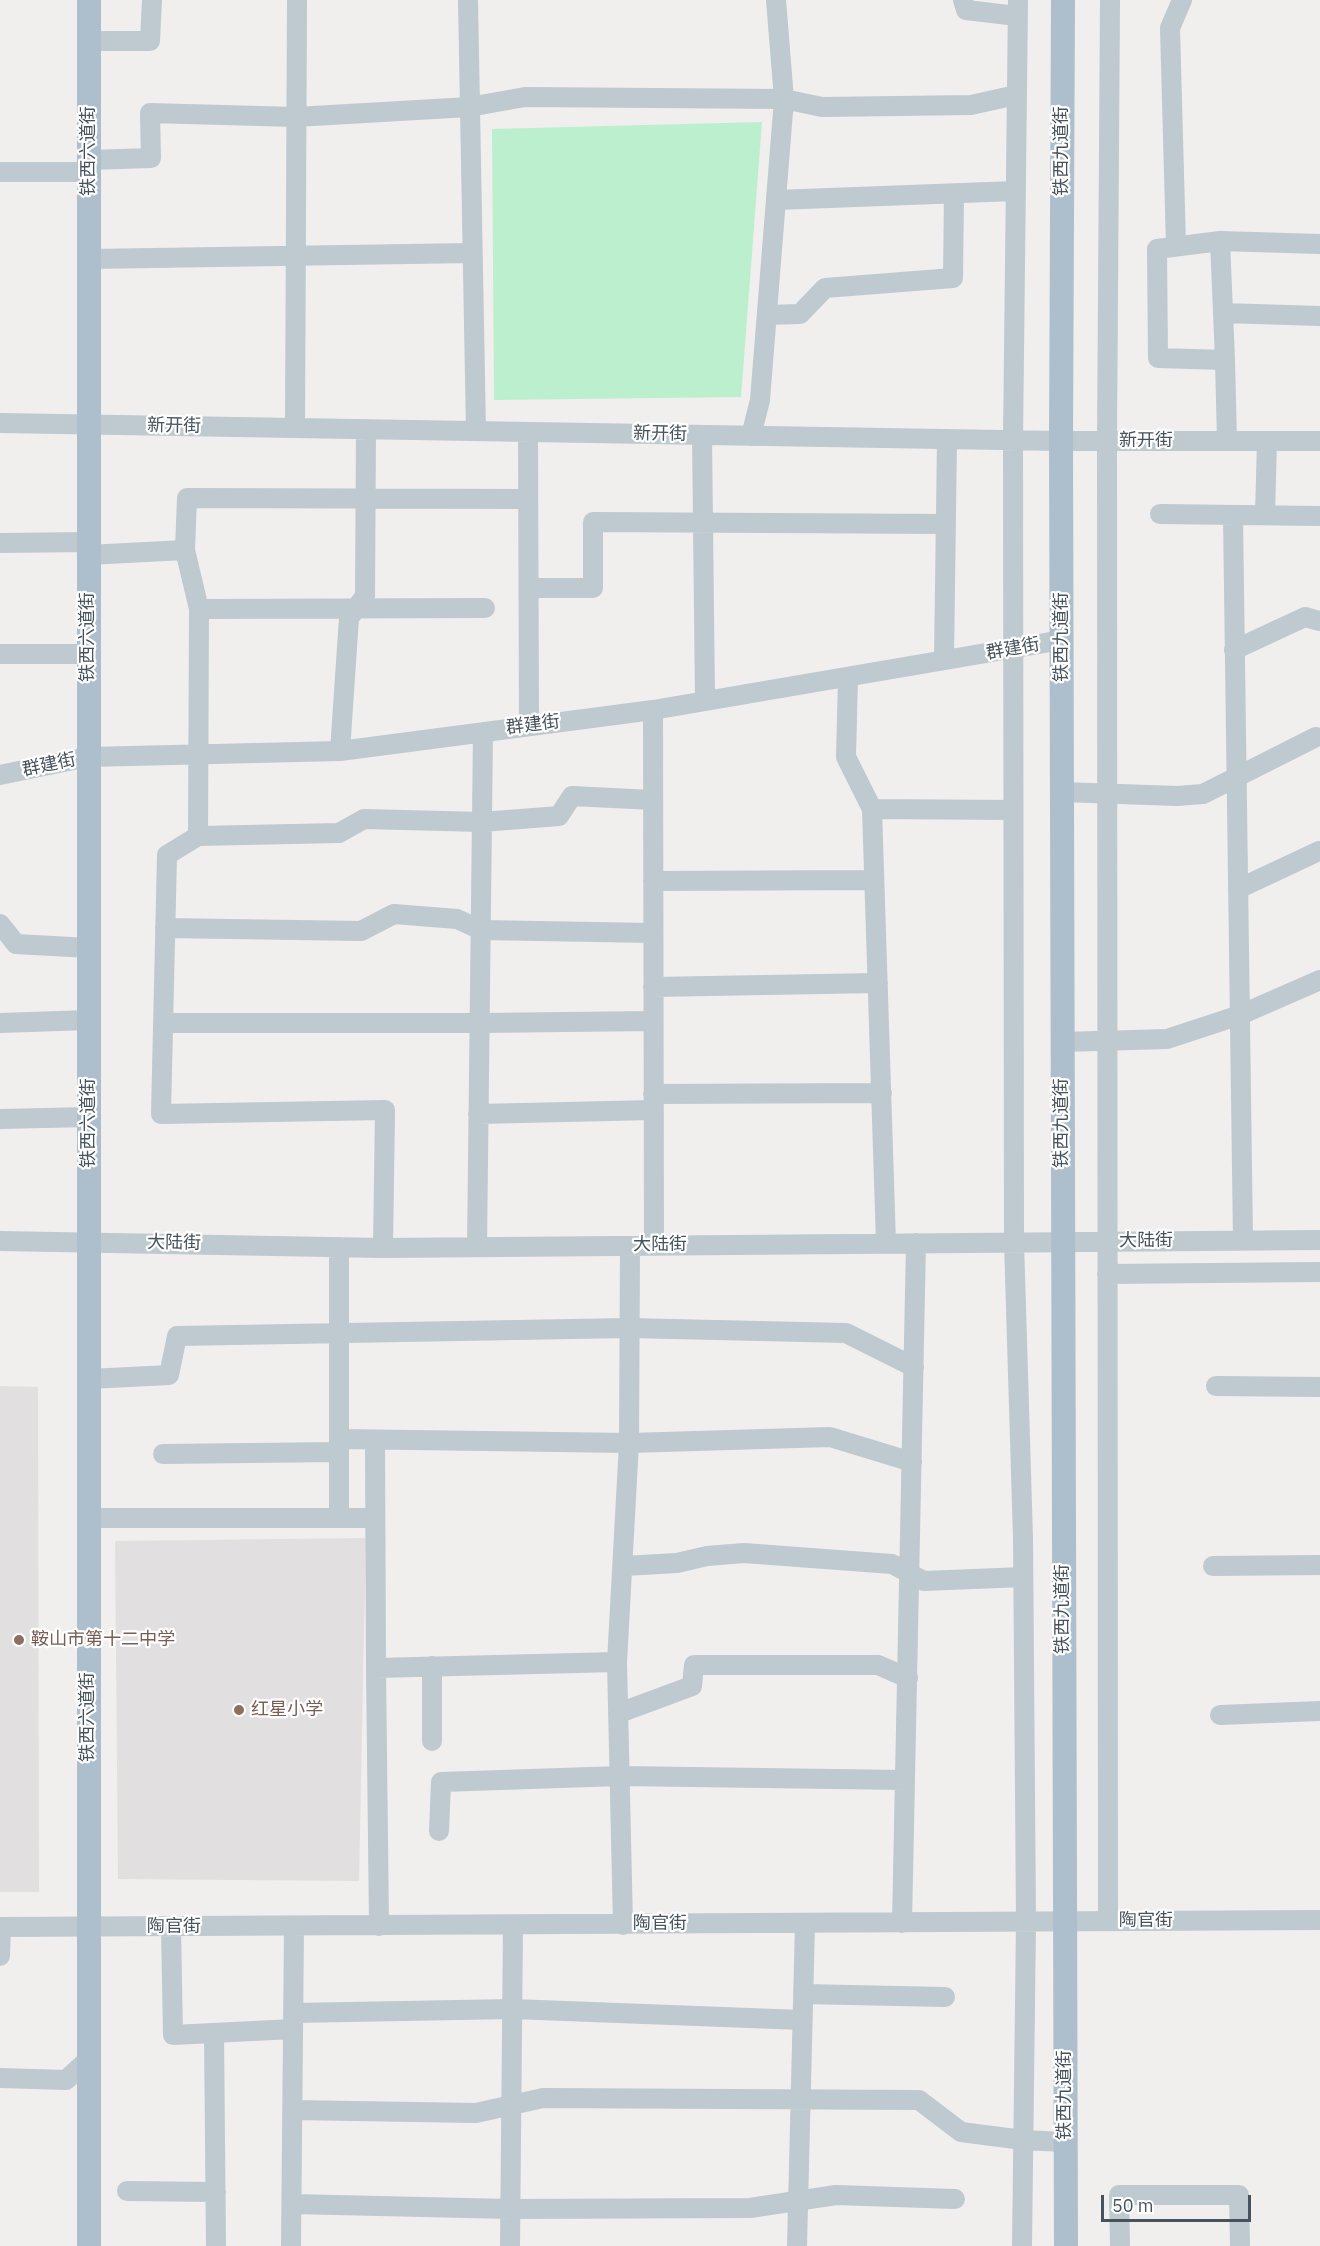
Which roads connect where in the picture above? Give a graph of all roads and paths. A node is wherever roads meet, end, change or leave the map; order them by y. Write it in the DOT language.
graph roads {
  1 [pos="89,0"];
  2 [pos="152,0"];
  3 [pos="297,0"];
  4 [pos="468,0"];
  5 [pos="776,0"];
  6 [pos="963,0"];
  7 [pos="1063,0"];
  8 [pos="1110,0"];
  9 [pos="1182,0"];
  10 [pos="1018,8"];
  11 [pos="89,41"];
  12 [pos="1016,94"];
  13 [pos="784,99"];
  14 [pos="470,107"];
  15 [pos="296,117"];
  16 [pos="89,166"];
  17 [pos="0,172"];
  18 [pos="1016,191"];
  19 [pos="954,194"];
  20 [pos="776,200"];
  21 [pos="1220,241"];
  22 [pos="1320,244"];
  23 [pos="1176,246"];
  24 [pos="472,254"];
  25 [pos="296,257"];
  26 [pos="89,259"];
  27 [pos="1223,313"];
  28 [pos="767,315"];
  29 [pos="1320,316"];
  30 [pos="1225,360"];
  31 [pos="0,423"];
  32 [pos="89,425"];
  33 [pos="295,428"];
  34 [pos="366,429"];
  35 [pos="476,431"];
  36 [pos="528,432"];
  37 [pos="702,435"];
  38 [pos="751,436"];
  39 [pos="947,439"];
  40 [pos="1013,440"];
  41 [pos="1061,441"];
  42 [pos="1107,441"];
  43 [pos="1227,441"];
  44 [pos="1267,441"];
  45 [pos="1320,441"];
  46 [pos="366,500"];
  47 [pos="528,500"];
  48 [pos="1160,514"];
  49 [pos="1265,515"];
  50 [pos="1233,516"];
  51 [pos="1320,516"];
  52 [pos="703,524"];
  53 [pos="946,524"];
  54 [pos="0,543"];
  55 [pos="89,548"];
  56 [pos="185,550"];
  57 [pos="529,588"];
  58 [pos="485,608"];
  59 [pos="199,609"];
  60 [pos="355,609"];
  61 [pos="1320,621"];
  62 [pos="1062,640"];
  63 [pos="1013,649"];
  64 [pos="1234,650"];
  65 [pos="0,654"];
  66 [pos="88,654"];
  67 [pos="944,660"];
  68 [pos="848,676"];
  69 [pos="705,701"];
  70 [pos="653,710"];
  71 [pos="529,726"];
  72 [pos="483,732"];
  73 [pos="1316,737"];
  74 [pos="340,751"];
  75 [pos="200,754"];
  76 [pos="88,757"];
  77 [pos="0,775"];
  78 [pos="1236,779"];
  79 [pos="1062,792"];
  80 [pos="1108,793"];
  81 [pos="653,800"];
  82 [pos="872,808"];
  83 [pos="1014,810"];
  84 [pos="482,822"];
  85 [pos="198,836"];
  86 [pos="1319,851"];
  87 [pos="874,880"];
  88 [pos="653,881"];
  89 [pos="1238,889"];
  90 [pos="0,924"];
  91 [pos="165,928"];
  92 [pos="481,930"];
  93 [pos="653,933"];
  94 [pos="89,948"];
  95 [pos="1320,980"];
  96 [pos="878,983"];
  97 [pos="653,987"];
  98 [pos="1239,1015"];
  99 [pos="89,1020"];
  100 [pos="653,1021"];
  101 [pos="0,1023"];
  102 [pos="163,1023"];
  103 [pos="480,1023"];
  104 [pos="1109,1041"];
  105 [pos="1062,1042"];
  106 [pos="882,1093"];
  107 [pos="653,1102"];
  108 [pos="478,1114"];
  109 [pos="89,1117"];
  110 [pos="0,1119"];
  111 [pos="1243,1240"];
  112 [pos="1320,1240"];
  113 [pos="0,1241"];
  114 [pos="1107,1241"];
  115 [pos="89,1242"];
  116 [pos="1014,1242"];
  117 [pos="1062,1242"];
  118 [pos="886,1243"];
  119 [pos="916,1243"];
  120 [pos="630,1246"];
  121 [pos="654,1246"];
  122 [pos="339,1247"];
  123 [pos="477,1247"];
  124 [pos="383,1248"];
  125 [pos="1320,1272"];
  126 [pos="1107,1274"];
  127 [pos="629,1328"];
  128 [pos="340,1335"];
  129 [pos="914,1367"];
  130 [pos="89,1379"];
  131 [pos="1216,1386"];
  132 [pos="1320,1388"];
  133 [pos="375,1440"];
  134 [pos="629,1443"];
  135 [pos="339,1446"];
  136 [pos="164,1454"];
  137 [pos="912,1461"];
  138 [pos="89,1518"];
  139 [pos="339,1518"];
  140 [pos="375,1518"];
  141 [pos="1320,1565"];
  142 [pos="624,1566"];
  143 [pos="1213,1566"];
  144 [pos="910,1572"];
  145 [pos="1023,1577"];
  146 [pos="617,1662"];
  147 [pos="432,1666"];
  148 [pos="376,1668"];
  149 [pos="908,1678"];
  150 [pos="1320,1711"];
  151 [pos="619,1713"];
  152 [pos="1220,1715"];
  153 [pos="432,1741"];
  154 [pos="620,1776"];
  155 [pos="905,1780"];
  156 [pos="439,1831"];
  157 [pos="1320,1920"];
  158 [pos="1026,1922"];
  159 [pos="1064,1922"];
  160 [pos="1108,1922"];
  161 [pos="805,1923"];
  162 [pos="902,1923"];
  163 [pos="513,1925"];
  164 [pos="623,1925"];
  165 [pos="379,1926"];
  166 [pos="1,1927"];
  167 [pos="171,1927"];
  168 [pos="294,1927"];
  169 [pos="88,1928"];
  170 [pos="0,1956"];
  171 [pos="803,1994"];
  172 [pos="945,1997"];
  173 [pos="513,2009"];
  174 [pos="802,2020"];
  175 [pos="293,2021"];
  176 [pos="214,2033"];
  177 [pos="88,2059"];
  178 [pos="0,2078"];
  179 [pos="800,2101"];
  180 [pos="511,2105"];
  181 [pos="293,2110"];
  182 [pos="1023,2140"];
  183 [pos="1065,2142"];
  184 [pos="127,2191"];
  185 [pos="216,2192"];
  186 [pos="955,2199"];
  187 [pos="798,2200"];
  188 [pos="292,2204"];
  189 [pos="510,2209"];
  190 [pos="89,2246"];
  191 [pos="216,2246"];
  192 [pos="291,2246"];
  193 [pos="510,2246"];
  194 [pos="797,2246"];
  195 [pos="1022,2246"];
  196 [pos="1066,2246"];
  197 [pos="1120,2246"];
  198 [pos="1240,2246"];
  1 -- 11 [label="main road, 铁西六道街"];
  2 -- 11 [label="street"];
  3 -- 15 [label="street"];
  4 -- 14 [label="street"];
  5 -- 13 [label="street"];
  6 -- 10 [label="street"];
  7 -- 41 [label="main road, 铁西九道街"];
  8 -- 42 [label="street"];
  9 -- 23 [label="street"];
  10 -- 12 [label="street"];
  11 -- 16 [label="main road, 铁西六道街"];
  12 -- 13 [label="street"];
  12 -- 18 [label="street"];
  13 -- 14 [label="street"];
  13 -- 20 [label="street"];
  14 -- 15 [label="street"];
  14 -- 24 [label="street"];
  15 -- 16 [label="street"];
  15 -- 25 [label="street"];
  16 -- 17 [label="street"];
  16 -- 26 [label="main road, 铁西六道街"];
  18 -- 19 [label="street"];
  18 -- 40 [label="street"];
  19 -- 20 [label="street"];
  19 -- 28 [label="street"];
  20 -- 28 [label="street"];
  21 -- 22 [label="street"];
  21 -- 23 [label="street"];
  21 -- 27 [label="street"];
  23 -- 30 [label="street"];
  24 -- 25 [label="street"];
  24 -- 35 [label="street"];
  25 -- 26 [label="street"];
  25 -- 33 [label="street"];
  26 -- 32 [label="main road, 铁西六道街"];
  27 -- 29 [label="street"];
  27 -- 30 [label="street"];
  28 -- 38 [label="street"];
  30 -- 43 [label="street"];
  31 -- 32 [label="street, 新开街"];
  32 -- 33 [label="street, 新开街"];
  32 -- 55 [label="main road, 铁西六道街"];
  33 -- 34 [label="street, 新开街"];
  34 -- 35 [label="street, 新开街"];
  34 -- 46 [label="street"];
  35 -- 36 [label="street, 新开街"];
  36 -- 37 [label="street, 新开街"];
  36 -- 47 [label="street"];
  37 -- 38 [label="street, 新开街"];
  37 -- 52 [label="street"];
  38 -- 39 [label="street, 新开街"];
  39 -- 40 [label="street, 新开街"];
  39 -- 53 [label="street"];
  40 -- 41 [label="street, 新开街"];
  40 -- 63 [label="street"];
  41 -- 42 [label="street, 新开街"];
  41 -- 62 [label="main road, 铁西九道街"];
  42 -- 43 [label="street, 新开街"];
  42 -- 80 [label="street"];
  43 -- 44 [label="street, 新开街"];
  44 -- 45 [label="street, 新开街"];
  44 -- 49 [label="street"];
  46 -- 47 [label="street"];
  46 -- 56 [label="street"];
  46 -- 60 [label="street"];
  47 -- 57 [label="street"];
  48 -- 50 [label="street"];
  49 -- 50 [label="street"];
  49 -- 51 [label="street"];
  50 -- 64 [label="street"];
  52 -- 53 [label="street"];
  52 -- 57 [label="street"];
  52 -- 69 [label="street"];
  53 -- 67 [label="street"];
  54 -- 55 [label="street"];
  55 -- 56 [label="street"];
  55 -- 66 [label="main road, 铁西六道街"];
  56 -- 59 [label="street"];
  57 -- 71 [label="street"];
  58 -- 60 [label="street"];
  59 -- 60 [label="street"];
  59 -- 75 [label="street"];
  60 -- 74 [label="street"];
  61 -- 64 [label="street"];
  62 -- 63 [label="street, 群建街"];
  62 -- 79 [label="main road, 铁西九道街"];
  63 -- 67 [label="street, 群建街"];
  63 -- 83 [label="street"];
  64 -- 78 [label="street"];
  65 -- 66 [label="street"];
  66 -- 76 [label="main road, 铁西六道街"];
  67 -- 68 [label="street, 群建街"];
  68 -- 69 [label="street, 群建街"];
  68 -- 82 [label="street"];
  69 -- 70 [label="street, 群建街"];
  70 -- 71 [label="street, 群建街"];
  70 -- 81 [label="street"];
  71 -- 72 [label="street, 群建街"];
  72 -- 74 [label="street, 群建街"];
  72 -- 84 [label="street"];
  73 -- 78 [label="street"];
  74 -- 75 [label="street, 群建街"];
  75 -- 76 [label="street, 群建街"];
  75 -- 85 [label="street"];
  76 -- 77 [label="street, 群建街"];
  76 -- 94 [label="main road, 铁西六道街"];
  78 -- 80 [label="street"];
  78 -- 89 [label="street"];
  79 -- 80 [label="street"];
  79 -- 105 [label="main road, 铁西九道街"];
  80 -- 104 [label="street"];
  81 -- 84 [label="street"];
  81 -- 88 [label="street"];
  82 -- 83 [label="street"];
  82 -- 87 [label="street"];
  83 -- 116 [label="street"];
  84 -- 85 [label="street"];
  84 -- 92 [label="street"];
  85 -- 91 [label="street"];
  86 -- 89 [label="street"];
  87 -- 88 [label="street"];
  87 -- 96 [label="street"];
  88 -- 93 [label="street"];
  89 -- 98 [label="street"];
  90 -- 94 [label="street"];
  91 -- 92 [label="street"];
  91 -- 102 [label="street"];
  92 -- 93 [label="street"];
  92 -- 103 [label="street"];
  93 -- 97 [label="street"];
  94 -- 99 [label="main road, 铁西六道街"];
  95 -- 98 [label="street"];
  96 -- 97 [label="street"];
  96 -- 106 [label="street"];
  97 -- 100 [label="street"];
  98 -- 104 [label="street"];
  98 -- 111 [label="street"];
  99 -- 101 [label="street"];
  99 -- 109 [label="main road, 铁西六道街"];
  100 -- 103 [label="street"];
  100 -- 107 [label="street"];
  102 -- 103 [label="street"];
  102 -- 124 [label="street"];
  103 -- 108 [label="street"];
  104 -- 105 [label="street"];
  104 -- 114 [label="street"];
  105 -- 117 [label="main road, 铁西九道街"];
  106 -- 107 [label="street"];
  106 -- 118 [label="street"];
  107 -- 108 [label="street"];
  107 -- 121 [label="street"];
  108 -- 123 [label="street"];
  109 -- 110 [label="street"];
  109 -- 115 [label="main road, 铁西六道街"];
  111 -- 112 [label="street, 大陆街"];
  111 -- 114 [label="street, 大陆街"];
  113 -- 115 [label="street, 大陆街"];
  114 -- 117 [label="street, 大陆街"];
  114 -- 126 [label="street"];
  115 -- 122 [label="street, 大陆街"];
  115 -- 130 [label="main road, 铁西六道街"];
  116 -- 117 [label="street, 大陆街"];
  116 -- 119 [label="street, 大陆街"];
  116 -- 145 [label="street"];
  117 -- 159 [label="main road, 铁西九道街"];
  118 -- 119 [label="street, 大陆街"];
  118 -- 121 [label="street, 大陆街"];
  119 -- 129 [label="street"];
  120 -- 121 [label="street, 大陆街"];
  120 -- 123 [label="street, 大陆街"];
  120 -- 127 [label="street"];
  122 -- 124 [label="street, 大陆街"];
  122 -- 128 [label="street"];
  123 -- 124 [label="street, 大陆街"];
  125 -- 126 [label="street"];
  126 -- 160 [label="street"];
  127 -- 128 [label="street"];
  127 -- 129 [label="street"];
  127 -- 134 [label="street"];
  128 -- 130 [label="street"];
  128 -- 135 [label="street"];
  129 -- 137 [label="street"];
  130 -- 138 [label="main road, 铁西六道街"];
  131 -- 132 [label="street"];
  133 -- 134 [label="street"];
  133 -- 135 [label="street"];
  133 -- 140 [label="street"];
  134 -- 137 [label="street"];
  134 -- 142 [label="street"];
  135 -- 136 [label="street"];
  135 -- 139 [label="street"];
  137 -- 144 [label="street"];
  138 -- 139 [label="street"];
  138 -- 169 [label="main road, 铁西六道街"];
  139 -- 140 [label="street"];
  140 -- 148 [label="street"];
  141 -- 143 [label="street"];
  142 -- 144 [label="street"];
  142 -- 146 [label="street"];
  144 -- 145 [label="street"];
  144 -- 149 [label="street"];
  145 -- 158 [label="street"];
  146 -- 147 [label="street"];
  146 -- 151 [label="street"];
  147 -- 148 [label="street"];
  147 -- 153 [label="street"];
  148 -- 165 [label="street"];
  149 -- 151 [label="street"];
  149 -- 155 [label="street"];
  150 -- 152 [label="street"];
  151 -- 154 [label="street"];
  154 -- 155 [label="street"];
  154 -- 156 [label="street"];
  154 -- 164 [label="street"];
  155 -- 162 [label="street"];
  157 -- 160 [label="street, 陶官街"];
  158 -- 159 [label="street, 陶官街"];
  158 -- 162 [label="street, 陶官街"];
  158 -- 182 [label="street"];
  159 -- 160 [label="street, 陶官街"];
  159 -- 183 [label="main road, 铁西九道街"];
  161 -- 162 [label="street, 陶官街"];
  161 -- 164 [label="street, 陶官街"];
  161 -- 171 [label="street"];
  163 -- 164 [label="street, 陶官街"];
  163 -- 165 [label="street, 陶官街"];
  163 -- 173 [label="street"];
  165 -- 168 [label="street, 陶官街"];
  166 -- 169 [label="street, 陶官街"];
  166 -- 170 [label="street"];
  167 -- 168 [label="street, 陶官街"];
  167 -- 169 [label="street, 陶官街"];
  167 -- 176 [label="street"];
  168 -- 175 [label="street"];
  169 -- 177 [label="main road, 铁西六道街"];
  171 -- 172 [label="street"];
  171 -- 174 [label="street"];
  173 -- 174 [label="street"];
  173 -- 175 [label="street"];
  173 -- 180 [label="street"];
  174 -- 179 [label="street"];
  175 -- 176 [label="street"];
  175 -- 181 [label="street"];
  176 -- 185 [label="street"];
  177 -- 178 [label="street"];
  177 -- 190 [label="main road, 铁西六道街"];
  179 -- 180 [label="street"];
  179 -- 182 [label="street"];
  179 -- 187 [label="street"];
  180 -- 181 [label="street"];
  180 -- 189 [label="street"];
  181 -- 188 [label="street"];
  182 -- 183 [label="street"];
  182 -- 195 [label="street"];
  183 -- 196 [label="main road, 铁西九道街"];
  184 -- 185 [label="street"];
  185 -- 191 [label="street"];
  186 -- 187 [label="street"];
  187 -- 189 [label="street"];
  187 -- 194 [label="street"];
  188 -- 189 [label="street"];
  188 -- 192 [label="street"];
  189 -- 193 [label="street"];
  197 -- 198 [label="street"];
}
